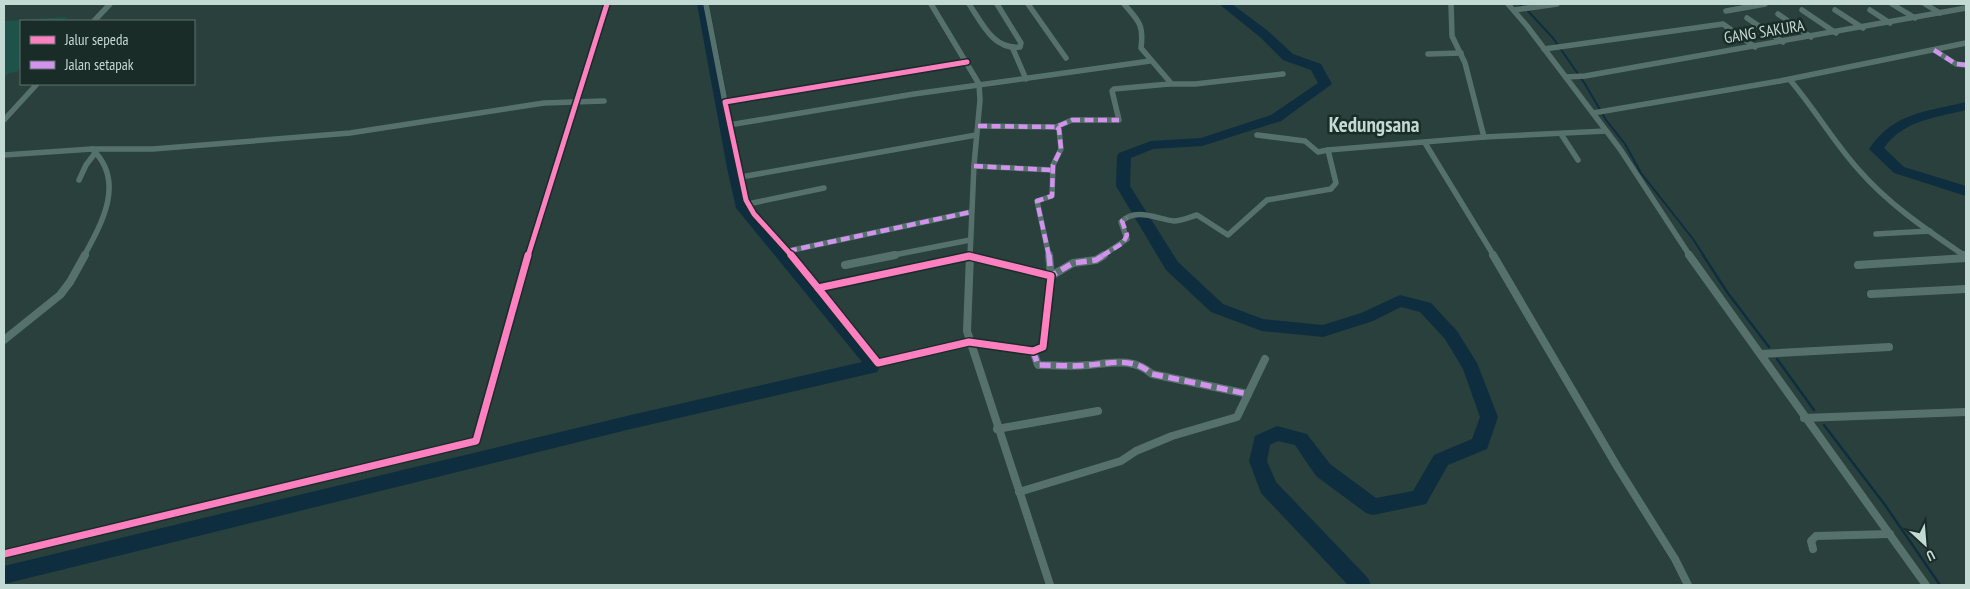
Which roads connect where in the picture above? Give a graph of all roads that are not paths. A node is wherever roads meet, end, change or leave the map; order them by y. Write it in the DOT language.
graph roads {
  1 [pos="110,4"];
  2 [pos="607,4"];
  3 [pos="706,4"];
  4 [pos="931,4"];
  5 [pos="969,4"];
  6 [pos="997,4"];
  7 [pos="1028,4"];
  8 [pos="1124,4"];
  9 [pos="1451,4"];
  10 [pos="1508,4"];
  11 [pos="1556,4"];
  12 [pos="1733,4"];
  13 [pos="1765,4"];
  14 [pos="1892,4"];
  15 [pos="1925,4"];
  16 [pos="1958,4"];
  17 [pos="1740,8"];
  18 [pos="1966,8"];
  19 [pos="1514,10"];
  20 [pos="1802,10"];
  21 [pos="1835,10"];
  22 [pos="1870,10"];
  23 [pos="1726,11"];
  24 [pos="1940,13"];
  25 [pos="1778,14"];
  26 [pos="1748,18"];
  27 [pos="1915,18"];
  28 [pos="95,20"];
  29 [pos="1890,23"];
  30 [pos="1863,28"];
  31 [pos="1836,33"];
  32 [pos="1811,37"];
  33 [pos="1783,42"];
  34 [pos="1966,42"];
  35 [pos="1755,47"];
  36 [pos="1013,49"];
  37 [pos="1544,49"];
  38 [pos="1934,50"];
  39 [pos="1461,53"];
  40 [pos="1428,54"];
  41 [pos="1066,58"];
  42 [pos="1150,60"];
  43 [pos="967,62"];
  44 [pos="1966,64"];
  45 [pos="1283,74"];
  46 [pos="1566,77"];
  47 [pos="1026,79"];
  48 [pos="1790,80"];
  49 [pos="979,84"];
  50 [pos="1169,84"];
  51 [pos="36,85"];
  52 [pos="604,101"];
  53 [pos="576,102"];
  54 [pos="725,102"];
  55 [pos="1598,113"];
  56 [pos="4,120"];
  57 [pos="729,125"];
  58 [pos="978,126"];
  59 [pos="1056,127"];
  60 [pos="1606,132"];
  61 [pos="1560,134"];
  62 [pos="976,135"];
  63 [pos="1257,135"];
  64 [pos="1484,138"];
  65 [pos="1425,143"];
  66 [pos="1328,150"];
  67 [pos="94,151"];
  68 [pos="4,155"];
  69 [pos="1578,160"];
  70 [pos="974,166"];
  71 [pos="1052,170"];
  72 [pos="741,177"];
  73 [pos="79,180"];
  74 [pos="824,188"];
  75 [pos="748,204"];
  76 [pos="971,212"];
  77 [pos="1930,231"];
  78 [pos="1876,234"];
  79 [pos="970,240"];
  80 [pos="788,251"];
  81 [pos="969,256"];
  82 [pos="1966,257"];
  83 [pos="845,265"];
  84 [pos="1858,265"];
  85 [pos="1051,276"];
  86 [pos="817,288"];
  87 [pos="1966,289"];
  88 [pos="1871,294"];
  89 [pos="4,340"];
  90 [pos="969,342"];
  91 [pos="1889,347"];
  92 [pos="1033,351"];
  93 [pos="1761,354"];
  94 [pos="1265,359"];
  95 [pos="1248,394"];
  96 [pos="1098,411"];
  97 [pos="1966,412"];
  98 [pos="1804,418"];
  99 [pos="998,429"];
  100 [pos="1019,492"];
  101 [pos="1890,534"];
  102 [pos="1813,549"];
  103 [pos="4,554"];
  104 [pos="1050,585"];
  105 [pos="1688,585"];
  106 [pos="1926,585"];
  1 -- 28 [label="street"];
  2 -- 53 [label="street"];
  3 -- 54 [label="street"];
  4 -- 43 [label="street"];
  5 -- 36 [label="street"];
  6 -- 36 [label="street"];
  7 -- 41 [label="street"];
  8 -- 42 [label="street"];
  9 -- 39 [label="street"];
  10 -- 19 [label="street"];
  11 -- 19 [label="street"];
  12 -- 17 [label="street"];
  13 -- 17 [label="street"];
  14 -- 27 [label="street"];
  15 -- 24 [label="street"];
  16 -- 18 [label="street"];
  17 -- 23 [label="street"];
  18 -- 24 [label="street, GANG SAKURA"];
  19 -- 37 [label="street"];
  20 -- 31 [label="street"];
  21 -- 30 [label="street"];
  22 -- 29 [label="street"];
  24 -- 27 [label="street, GANG SAKURA"];
  25 -- 32 [label="street"];
  26 -- 33 [label="street"];
  27 -- 29 [label="street, GANG SAKURA"];
  29 -- 30 [label="street, GANG SAKURA"];
  30 -- 31 [label="street, GANG SAKURA"];
  31 -- 32 [label="street, GANG SAKURA"];
  32 -- 33 [label="street, GANG SAKURA"];
  33 -- 35 [label="street, GANG SAKURA"];
  34 -- 38 [label="street"];
  35 -- 37 [label="street"];
  35 -- 46 [label="street, GANG SAKURA"];
  36 -- 47 [label="street"];
  37 -- 46 [label="street"];
  38 -- 44 [label="street"];
  38 -- 48 [label="street"];
  39 -- 40 [label="street"];
  39 -- 64 [label="street"];
  42 -- 47 [label="street"];
  42 -- 50 [label="street"];
  43 -- 49 [label="street"];
  43 -- 54 [label="street"];
  45 -- 50 [label="street"];
  46 -- 55 [label="street"];
  47 -- 49 [label="street"];
  48 -- 55 [label="street"];
  48 -- 77 [label="street"];
  49 -- 57 [label="street"];
  49 -- 58 [label="street"];
  50 -- 59 [label="street"];
  51 -- 56 [label="street"];
  52 -- 53 [label="street"];
  53 -- 67 [label="street"];
  53 -- 103 [label="street"];
  54 -- 57 [label="street"];
  55 -- 60 [label="street"];
  57 -- 72 [label="street"];
  58 -- 59 [label="street"];
  58 -- 62 [label="street"];
  59 -- 71 [label="street"];
  60 -- 61 [label="street"];
  60 -- 93 [label="street"];
  61 -- 64 [label="street"];
  61 -- 69 [label="street"];
  62 -- 70 [label="street"];
  62 -- 72 [label="street"];
  63 -- 66 [label="street"];
  64 -- 65 [label="street"];
  65 -- 66 [label="street"];
  65 -- 105 [label="street"];
  66 -- 85 [label="street"];
  67 -- 68 [label="street"];
  67 -- 73 [label="street"];
  67 -- 89 [label="street"];
  70 -- 71 [label="street"];
  70 -- 76 [label="street"];
  71 -- 85 [label="street"];
  72 -- 75 [label="street"];
  74 -- 75 [label="street"];
  75 -- 80 [label="street"];
  76 -- 79 [label="street"];
  76 -- 80 [label="street"];
  77 -- 78 [label="street"];
  77 -- 82 [label="street"];
  79 -- 81 [label="street"];
  79 -- 83 [label="street"];
  80 -- 86 [label="street"];
  81 -- 85 [label="street"];
  81 -- 86 [label="street"];
  81 -- 90 [label="street"];
  82 -- 84 [label="street"];
  85 -- 92 [label="street"];
  86 -- 90 [label="street"];
  87 -- 88 [label="street"];
  90 -- 92 [label="street"];
  90 -- 99 [label="street"];
  91 -- 93 [label="street"];
  92 -- 95 [label="street"];
  93 -- 98 [label="street"];
  94 -- 95 [label="street"];
  95 -- 100 [label="street"];
  96 -- 99 [label="street"];
  97 -- 98 [label="street"];
  98 -- 101 [label="street"];
  99 -- 100 [label="street"];
  100 -- 104 [label="street"];
  101 -- 102 [label="street"];
  101 -- 106 [label="street"];
}
